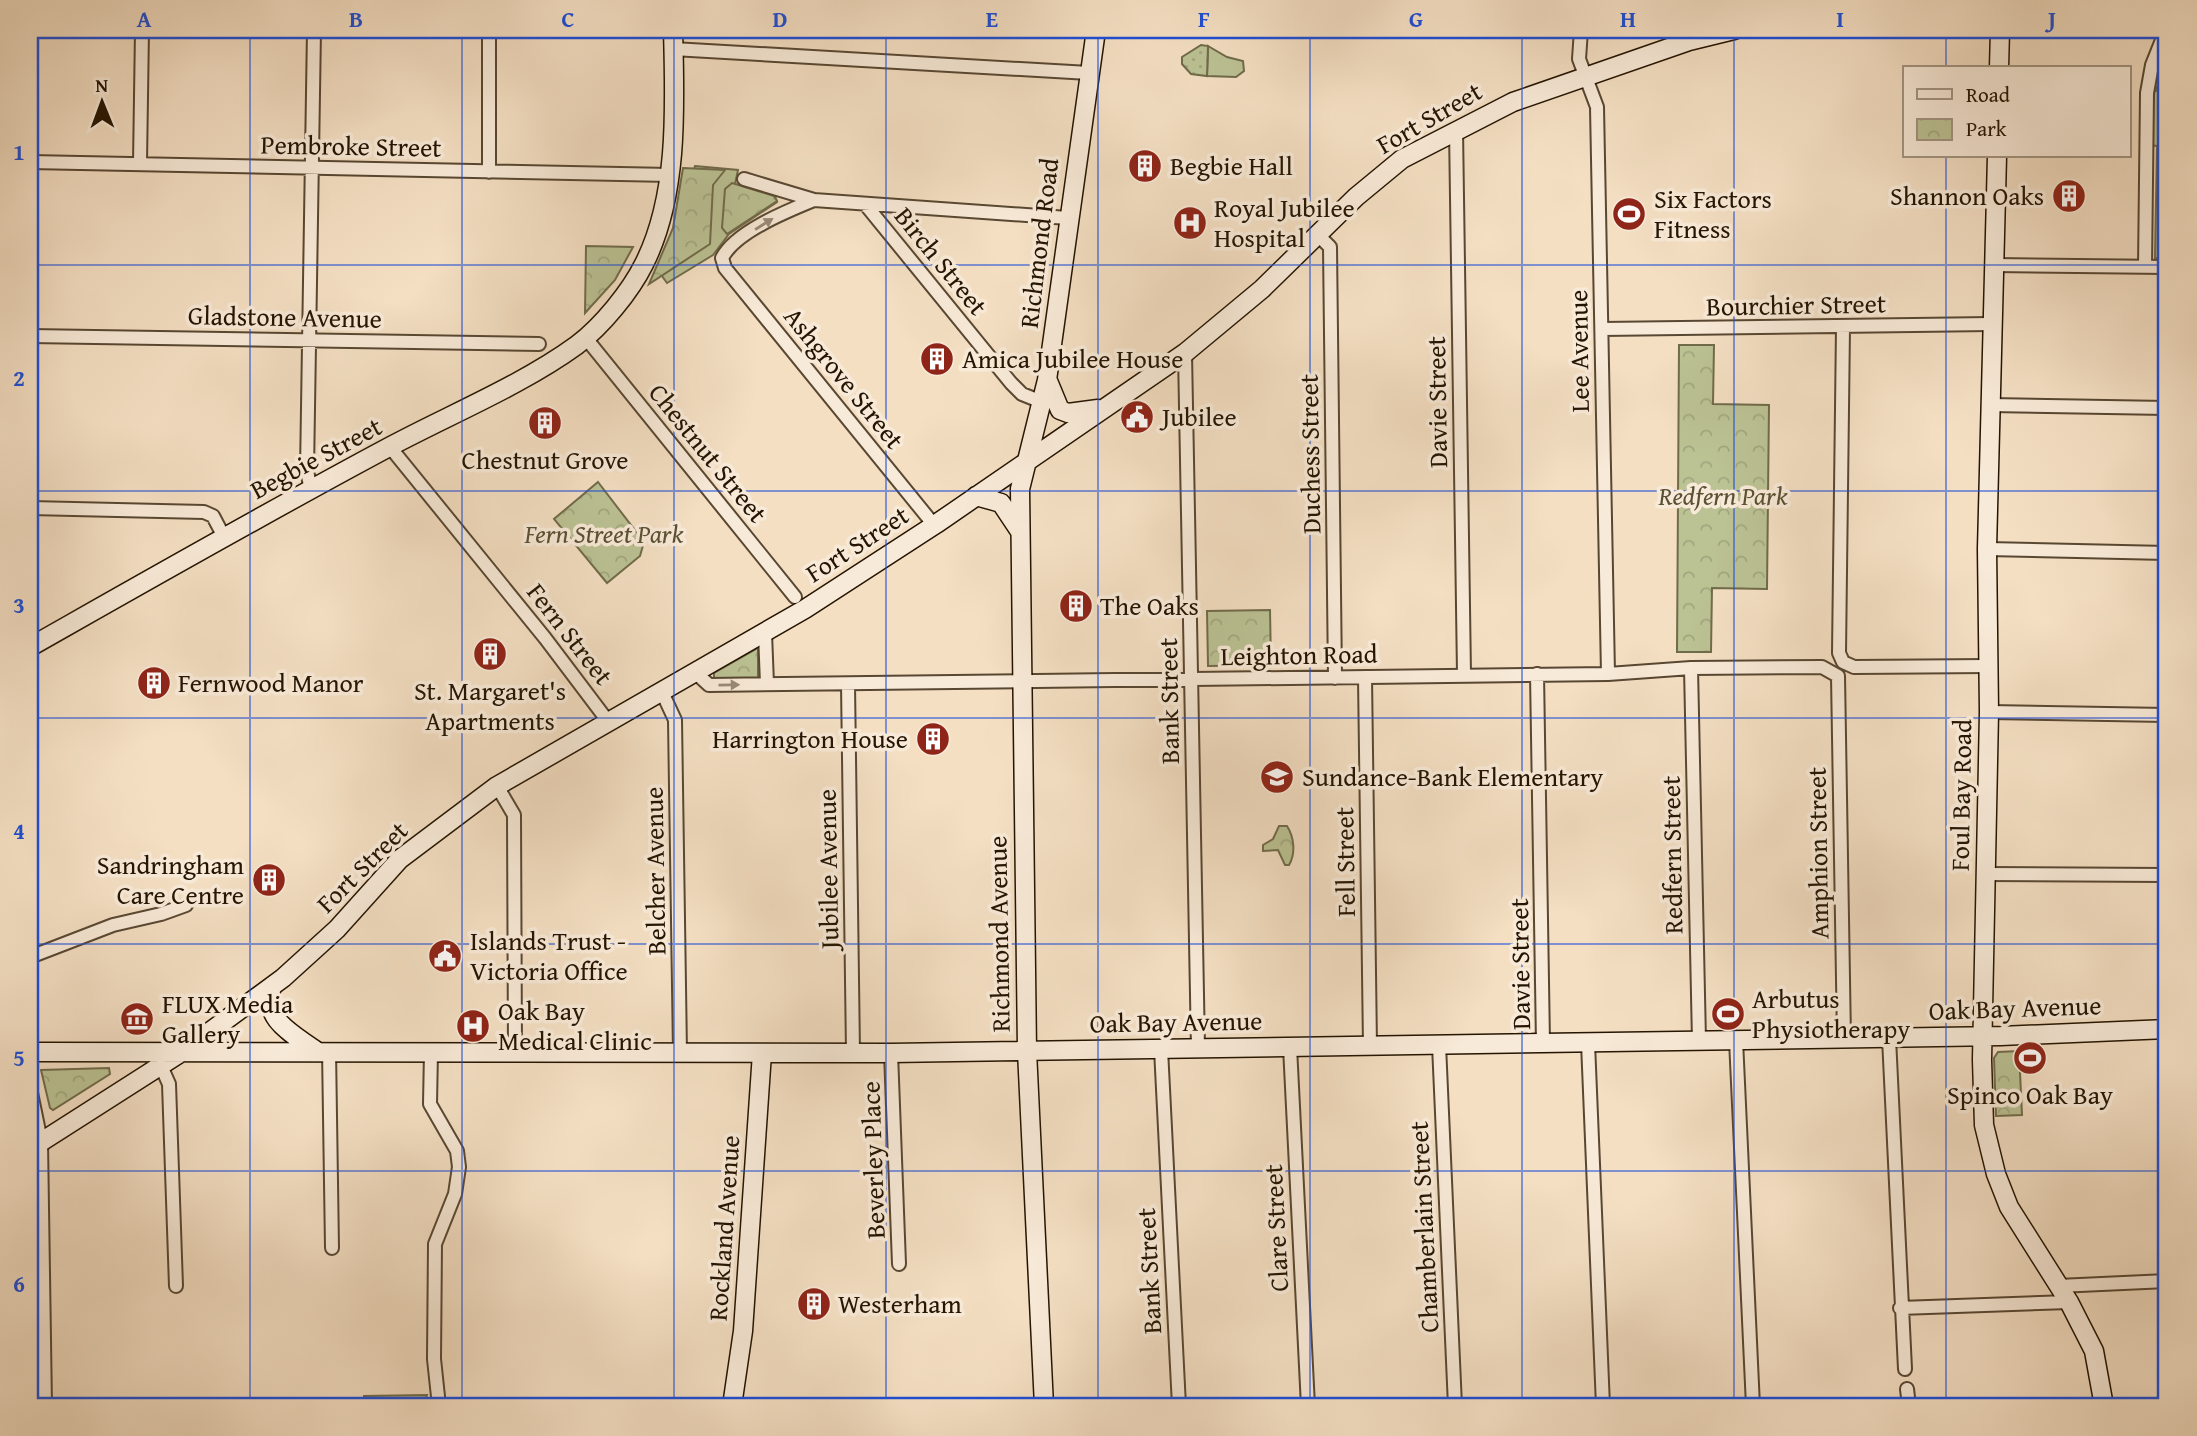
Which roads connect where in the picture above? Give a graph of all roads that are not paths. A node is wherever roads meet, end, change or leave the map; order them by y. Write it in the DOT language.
graph roads {
  1 [pos="142,30"];
  2 [pos="314,30"];
  3 [pos="489,30"];
  4 [pos="673,30"];
  5 [pos="1096,30"];
  6 [pos="1581,30"];
  7 [pos="1734,30"];
  8 [pos="2000,30"];
  9 [pos="2166,30"];
  10 [pos="674,49"];
  11 [pos="1999,66"];
  12 [pos="1089,73"];
  13 [pos="1586,76"];
  14 [pos="1456,129"];
  15 [pos="1997,158"];
  16 [pos="30,162"];
  17 [pos="139,163"];
  18 [pos="312,168"];
  19 [pos="489,172"];
  20 [pos="670,175"];
  21 [pos="744,179"];
  22 [pos="814,200"];
  23 [pos="866,204"];
  24 [pos="1068,218"];
  25 [pos="1318,235"];
  26 [pos="1994,265"];
  27 [pos="2145,267"];
  28 [pos="2167,267"];
  29 [pos="1991,324"];
  30 [pos="1843,327"];
  31 [pos="1602,330"];
  32 [pos="30,336"];
  33 [pos="585,337"];
  34 [pos="308,341"];
  35 [pos="539,344"];
  36 [pos="1185,353"];
  37 [pos="1047,380"];
  38 [pos="1042,402"];
  39 [pos="1990,405"];
  40 [pos="1108,407"];
  41 [pos="2167,408"];
  42 [pos="390,447"];
  43 [pos="1025,461"];
  44 [pos="312,490"];
  45 [pos="976,496"];
  46 [pos="30,508"];
  47 [pos="934,525"];
  48 [pos="1019,530"];
  49 [pos="224,537"];
  50 [pos="1987,549"];
  51 [pos="2167,553"];
  52 [pos="795,597"];
  53 [pos="765,633"];
  54 [pos="30,647"];
  55 [pos="1989,666"];
  56 [pos="1691,668"];
  57 [pos="1832,670"];
  58 [pos="696,673"];
  59 [pos="1464,674"];
  60 [pos="1537,674"];
  61 [pos="1608,674"];
  62 [pos="1365,677"];
  63 [pos="1335,678"];
  64 [pos="1193,679"];
  65 [pos="1022,682"];
  66 [pos="767,684"];
  67 [pos="848,684"];
  68 [pos="662,692"];
  69 [pos="1989,712"];
  70 [pos="2167,715"];
  71 [pos="607,720"];
  72 [pos="497,786"];
  73 [pos="1986,874"];
  74 [pos="2167,875"];
  75 [pos="186,905"];
  76 [pos="30,957"];
  77 [pos="272,986"];
  78 [pos="2167,1028"];
  79 [pos="1984,1037"];
  80 [pos="1889,1038"];
  81 [pos="1844,1039"];
  82 [pos="1736,1040"];
  83 [pos="1699,1041"];
  84 [pos="1543,1043"];
  85 [pos="1588,1043"];
  86 [pos="1439,1045"];
  87 [pos="1370,1046"];
  88 [pos="1290,1047"];
  89 [pos="1198,1048"];
  90 [pos="1161,1049"];
  91 [pos="185,1050"];
  92 [pos="322,1050"];
  93 [pos="1027,1051"];
  94 [pos="30,1052"];
  95 [pos="431,1052"];
  96 [pos="515,1052"];
  97 [pos="680,1053"];
  98 [pos="853,1053"];
  99 [pos="762,1054"];
  100 [pos="891,1054"];
  101 [pos="161,1066"];
  102 [pos="30,1088"];
  103 [pos="36,1145"];
  104 [pos="30,1169"];
  105 [pos="40,1182"];
  106 [pos="332,1248"];
  107 [pos="900,1264"];
  108 [pos="2167,1282"];
  109 [pos="176,1286"];
  110 [pos="2058,1286"];
  111 [pos="2069,1302"];
  112 [pos="1900,1308"];
  113 [pos="1905,1369"];
  114 [pos="1907,1390"];
  115 [pos="30,1400"];
  116 [pos="45,1403"];
  117 [pos="439,1406"];
  118 [pos="732,1406"];
  119 [pos="1044,1406"];
  120 [pos="1179,1406"];
  121 [pos="1308,1406"];
  122 [pos="1455,1406"];
  123 [pos="1603,1406"];
  124 [pos="1754,1406"];
  125 [pos="1909,1406"];
  126 [pos="2104,1406"];
  1 -- 17 [label="street"];
  2 -- 18 [label="street"];
  3 -- 19 [label="street"];
  4 -- 10 [label="main road, Begbie Street"];
  5 -- 12 [label="main road, Richmond Road"];
  6 -- 13 [label="street, Lee Avenue"];
  7 -- 13 [label="main road, Fort Street"];
  8 -- 11 [label="main road"];
  9 -- 27 [label="street"];
  10 -- 12 [label="street"];
  10 -- 20 [label="main road, Begbie Street"];
  12 -- 24 [label="main road, Richmond Road"];
  13 -- 14 [label="main road, Fort Street"];
  13 -- 31 [label="street, Lee Avenue"];
  14 -- 25 [label="main road, Fort Street"];
  14 -- 59 [label="street, Davie Street"];
  15 -- 26 [label="main road, Foul Bay Road"];
  16 -- 17 [label="street, Pembroke Street"];
  17 -- 18 [label="street, Pembroke Street"];
  18 -- 19 [label="street, Pembroke Street"];
  18 -- 34 [label="street"];
  19 -- 20 [label="street, Pembroke Street"];
  20 -- 33 [label="main road, Begbie Street"];
  21 -- 22 [label="street"];
  22 -- 23 [label="street"];
  47 -- 22 [label="street, Ashgrove Street, one-way"];
  23 -- 24 [label="street"];
  23 -- 38 [label="street, Birch Street"];
  24 -- 37 [label="main road, Richmond Road"];
  25 -- 36 [label="main road, Fort Street"];
  25 -- 63 [label="street, Duchess Street"];
  26 -- 27 [label="street"];
  26 -- 29 [label="main road, Foul Bay Road"];
  27 -- 28 [label="street"];
  29 -- 30 [label="street, Bourchier Street"];
  29 -- 39 [label="main road, Foul Bay Road"];
  30 -- 31 [label="street, Bourchier Street"];
  30 -- 55 [label="street"];
  31 -- 61 [label="street, Lee Avenue"];
  32 -- 34 [label="street, Gladstone Avenue"];
  33 -- 42 [label="main road, Begbie Street"];
  33 -- 52 [label="street, Chestnut Street"];
  34 -- 35 [label="street, Gladstone Avenue"];
  34 -- 44 [label="street"];
  36 -- 40 [label="main road, Fort Street"];
  36 -- 64 [label="street, Bank Street"];
  37 -- 38 [label="main road, Richmond Road"];
  37 -- 40 [label="main road"];
  38 -- 43 [label="main road, Richmond Road"];
  39 -- 41 [label="street"];
  39 -- 50 [label="main road, Foul Bay Road"];
  40 -- 43 [label="main road, Fort Street"];
  42 -- 44 [label="main road, Begbie Street"];
  42 -- 71 [label="street, Fern Street"];
  43 -- 45 [label="main road, Fort Street"];
  43 -- 48 [label="main road, Richmond Avenue"];
  44 -- 49 [label="main road, Begbie Street"];
  45 -- 47 [label="main road, Fort Street"];
  45 -- 48 [label="main road"];
  46 -- 49 [label="street"];
  47 -- 53 [label="main road, Fort Street"];
  48 -- 65 [label="main road, Richmond Avenue"];
  49 -- 54 [label="main road, Begbie Street"];
  50 -- 51 [label="street"];
  50 -- 55 [label="main road, Foul Bay Road"];
  53 -- 58 [label="main road, Fort Street"];
  53 -- 66 [label="street"];
  55 -- 69 [label="main road, Foul Bay Road"];
  56 -- 57 [label="street, Leighton Road"];
  56 -- 61 [label="street, Leighton Road"];
  56 -- 83 [label="street, Redfern Street"];
  57 -- 81 [label="street, Amphion Street"];
  58 -- 66 [label="street, Leighton Road, one-way"];
  58 -- 68 [label="main road, Fort Street"];
  59 -- 60 [label="street, Leighton Road"];
  59 -- 62 [label="street, Leighton Road"];
  60 -- 61 [label="street, Leighton Road"];
  60 -- 84 [label="street, Davie Street"];
  62 -- 63 [label="street, Leighton Road"];
  62 -- 87 [label="street, Fell Street"];
  63 -- 64 [label="street, Leighton Road"];
  64 -- 65 [label="street, Leighton Road"];
  64 -- 89 [label="street, Bank Street"];
  65 -- 67 [label="street, Leighton Road"];
  65 -- 93 [label="main road, Richmond Avenue"];
  66 -- 67 [label="street, Leighton Road"];
  67 -- 98 [label="street, Jubilee Avenue"];
  68 -- 71 [label="main road, Fort Street"];
  68 -- 97 [label="street, Belcher Avenue"];
  69 -- 70 [label="street"];
  69 -- 73 [label="main road, Foul Bay Road"];
  71 -- 72 [label="main road, Fort Street"];
  72 -- 77 [label="main road, Fort Street"];
  72 -- 96 [label="street"];
  73 -- 74 [label="street"];
  73 -- 79 [label="main road, Foul Bay Road"];
  75 -- 76 [label="street"];
  77 -- 91 [label="main road, Fort Street"];
  77 -- 92 [label="main road"];
  78 -- 79 [label="main road, Oak Bay Avenue"];
  79 -- 80 [label="main road, Oak Bay Avenue"];
  79 -- 110 [label="main road, Foul Bay Road"];
  80 -- 81 [label="main road, Oak Bay Avenue"];
  80 -- 112 [label="street"];
  81 -- 82 [label="main road, Oak Bay Avenue"];
  82 -- 83 [label="main road, Oak Bay Avenue"];
  82 -- 124 [label="street"];
  83 -- 85 [label="main road, Oak Bay Avenue"];
  84 -- 85 [label="main road, Oak Bay Avenue"];
  84 -- 86 [label="main road, Oak Bay Avenue"];
  85 -- 123 [label="street"];
  86 -- 87 [label="main road, Oak Bay Avenue"];
  86 -- 122 [label="street, Chamberlain Street"];
  87 -- 88 [label="main road, Oak Bay Avenue"];
  88 -- 89 [label="main road, Oak Bay Avenue"];
  88 -- 121 [label="street, Clare Street"];
  89 -- 90 [label="main road, Oak Bay Avenue"];
  90 -- 93 [label="main road, Oak Bay Avenue"];
  90 -- 120 [label="street, Bank Street"];
  91 -- 92 [label="main road, Oak Bay Avenue"];
  91 -- 94 [label="main road, Oak Bay Avenue"];
  91 -- 101 [label="main road, Fort Street"];
  92 -- 95 [label="main road, Oak Bay Avenue"];
  92 -- 106 [label="street"];
  93 -- 100 [label="main road, Oak Bay Avenue"];
  93 -- 119 [label="main road, Richmond Avenue"];
  95 -- 96 [label="main road, Oak Bay Avenue"];
  95 -- 117 [label="street"];
  96 -- 97 [label="main road, Oak Bay Avenue"];
  97 -- 99 [label="main road, Oak Bay Avenue"];
  98 -- 99 [label="main road, Oak Bay Avenue"];
  98 -- 100 [label="main road, Oak Bay Avenue"];
  99 -- 118 [label="main road, Rockland Avenue"];
  100 -- 107 [label="street, Beverley Place"];
  101 -- 103 [label="main road, Fort Street"];
  101 -- 109 [label="street"];
  102 -- 103 [label="street"];
  103 -- 105 [label="street"];
  104 -- 105 [label="street"];
  105 -- 116 [label="street"];
  108 -- 110 [label="street"];
  110 -- 111 [label="main road, Foul Bay Road"];
  111 -- 112 [label="street"];
  111 -- 126 [label="main road, Foul Bay Road"];
  112 -- 113 [label="street"];
  114 -- 125 [label="street"];
  115 -- 116 [label="street"];
}
